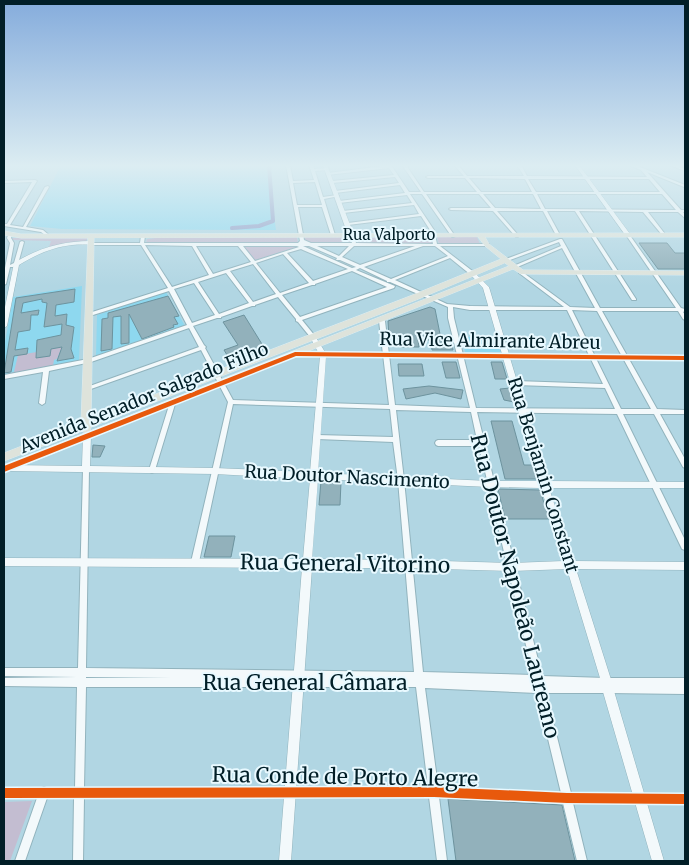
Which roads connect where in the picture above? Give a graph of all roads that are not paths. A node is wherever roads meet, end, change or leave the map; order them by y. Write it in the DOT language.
graph roads {
  1 [pos="20,205"];
  2 [pos="36,205"];
  3 [pos="340,205"];
  4 [pos="402,205"];
  5 [pos="415,205"];
  6 [pos="433,205"];
  7 [pos="491,205"];
  8 [pos="541,205"];
  9 [pos="605,205"];
  10 [pos="675,205"];
  11 [pos="295,206"];
  12 [pos="323,206"];
  13 [pos="451,209"];
  14 [pos="495,210"];
  15 [pos="544,210"];
  16 [pos="576,210"];
  17 [pos="609,210"];
  18 [pos="644,210"];
  19 [pos="680,211"];
  20 [pos="685,211"];
  21 [pos="343,212"];
  22 [pos="422,215"];
  23 [pos="685,217"];
  24 [pos="348,224"];
  25 [pos="6,225"];
  26 [pos="24,228"];
  27 [pos="7,233"];
  28 [pos="333,235"];
  29 [pos="351,235"];
  30 [pos="480,235"];
  31 [pos="592,235"];
  32 [pos="628,235"];
  33 [pos="664,235"];
  34 [pos="685,235"];
  35 [pos="48,236"];
  36 [pos="143,236"];
  37 [pos="434,236"];
  38 [pos="453,236"];
  39 [pos="517,236"];
  40 [pos="559,238"];
  41 [pos="91,241"];
  42 [pos="22,242"];
  43 [pos="301,242"];
  44 [pos="12,243"];
  45 [pos="4,244"];
  46 [pos="142,244"];
  47 [pos="193,244"];
  48 [pos="239,244"];
  49 [pos="354,244"];
  50 [pos="422,244"];
  51 [pos="435,244"];
  52 [pos="487,245"];
  53 [pos="564,246"];
  54 [pos="284,253"];
  55 [pos="450,257"];
  56 [pos="7,258"];
  57 [pos="337,260"];
  58 [pos="505,260"];
  59 [pos="253,263"];
  60 [pos="359,267"];
  61 [pos="514,267"];
  62 [pos="8,268"];
  63 [pos="16,268"];
  64 [pos="353,270"];
  65 [pos="227,271"];
  66 [pos="521,272"];
  67 [pos="578,273"];
  68 [pos="616,273"];
  69 [pos="655,273"];
  70 [pos="685,273"];
  71 [pos="5,275"];
  72 [pos="212,276"];
  73 [pos="477,276"];
  74 [pos="194,281"];
  75 [pos="4,284"];
  76 [pos="313,284"];
  77 [pos="392,284"];
  78 [pos="171,289"];
  79 [pos="279,295"];
  80 [pos="424,298"];
  81 [pos="634,299"];
  82 [pos="253,305"];
  83 [pos="450,308"];
  84 [pos="493,310"];
  85 [pos="570,311"];
  86 [pos="600,311"];
  87 [pos="684,313"];
  88 [pos="91,314"];
  89 [pos="219,316"];
  90 [pos="298,320"];
  91 [pos="382,321"];
  92 [pos="4,326"];
  93 [pos="191,326"];
  94 [pos="316,341"];
  95 [pos="203,347"];
  96 [pos="295,354"];
  97 [pos="324,355"];
  98 [pos="386,355"];
  99 [pos="461,356"];
  100 [pos="507,356"];
  101 [pos="593,357"];
  102 [pos="626,357"];
  103 [pos="685,358"];
  104 [pos="89,362"];
  105 [pos="46,370"];
  106 [pos="216,374"];
  107 [pos="4,377"];
  108 [pos="222,383"];
  109 [pos="516,383"];
  110 [pos="607,386"];
  111 [pos="89,388"];
  112 [pos="173,401"];
  113 [pos="231,402"];
  114 [pos="42,403"];
  115 [pos="318,405"];
  116 [pos="392,406"];
  117 [pos="473,410"];
  118 [pos="523,410"];
  119 [pos="619,411"];
  120 [pos="656,411"];
  121 [pos="685,412"];
  122 [pos="86,430"];
  123 [pos="317,437"];
  124 [pos="396,440"];
  125 [pos="438,443"];
  126 [pos="479,443"];
  127 [pos="6,456"];
  128 [pos="685,464"];
  129 [pos="6,468"];
  130 [pos="86,469"];
  131 [pos="152,470"];
  132 [pos="215,471"];
  133 [pos="314,476"];
  134 [pos="401,480"];
  135 [pos="489,484"];
  136 [pos="654,484"];
  137 [pos="685,484"];
  138 [pos="544,485"];
  139 [pos="685,547"];
  140 [pos="85,561"];
  141 [pos="4,562"];
  142 [pos="195,562"];
  143 [pos="308,564"];
  144 [pos="408,564"];
  145 [pos="570,565"];
  146 [pos="685,566"];
  147 [pos="512,568"];
  148 [pos="4,672"];
  149 [pos="82,679"];
  150 [pos="297,680"];
  151 [pos="419,680"];
  152 [pos="4,682"];
  153 [pos="685,682"];
  154 [pos="539,685"];
  155 [pos="607,685"];
  156 [pos="685,690"];
  157 [pos="290,791"];
  158 [pos="44,792"];
  159 [pos="80,792"];
  160 [pos="434,792"];
  161 [pos="4,793"];
  162 [pos="566,798"];
  163 [pos="640,799"];
  164 [pos="685,799"];
  165 [pos="20,861"];
  166 [pos="78,861"];
  167 [pos="285,861"];
  168 [pos="442,861"];
  169 [pos="582,861"];
  170 [pos="658,861"];
  1 -- 25 [label="street"];
  2 -- 26 [label="street"];
  3 -- 21 [label="street"];
  4 -- 21 [label="street"];
  5 -- 22 [label="street"];
  6 -- 38 [label="street"];
  7 -- 14 [label="street"];
  8 -- 15 [label="street"];
  9 -- 17 [label="street"];
  10 -- 19 [label="street"];
  11 -- 12 [label="street"];
  11 -- 43 [label="street"];
  12 -- 28 [label="street"];
  13 -- 14 [label="street"];
  14 -- 15 [label="street"];
  14 -- 39 [label="street"];
  15 -- 16 [label="street"];
  15 -- 40 [label="street"];
  16 -- 17 [label="street"];
  16 -- 31 [label="street"];
  17 -- 18 [label="street"];
  17 -- 32 [label="street"];
  18 -- 19 [label="street"];
  18 -- 33 [label="street"];
  19 -- 20 [label="street"];
  19 -- 23 [label="street"];
  21 -- 24 [label="street"];
  22 -- 24 [label="street"];
  22 -- 37 [label="street"];
  24 -- 29 [label="street"];
  25 -- 26 [label="street"];
  26 -- 35 [label="street"];
  27 -- 35 [label="main road, Rua Valporto"];
  27 -- 44 [label="street"];
  28 -- 29 [label="main road, Rua Valporto"];
  28 -- 43 [label="main road, Rua Valporto"];
  29 -- 37 [label="main road, Rua Valporto"];
  29 -- 49 [label="street"];
  30 -- 38 [label="main road, Rua Valporto"];
  30 -- 39 [label="main road, Rua Valporto"];
  30 -- 52 [label="main road"];
  31 -- 32 [label="main road, Rua Valporto"];
  31 -- 40 [label="main road, Rua Valporto"];
  31 -- 68 [label="street"];
  32 -- 33 [label="main road, Rua Valporto"];
  32 -- 69 [label="street"];
  33 -- 34 [label="main road, Rua Valporto"];
  35 -- 41 [label="main road, Rua Valporto"];
  36 -- 41 [label="main road, Rua Valporto"];
  36 -- 43 [label="main road, Rua Valporto"];
  36 -- 46 [label="street"];
  37 -- 38 [label="main road, Rua Valporto"];
  37 -- 51 [label="street"];
  39 -- 40 [label="main road, Rua Valporto"];
  40 -- 53 [label="street"];
  40 -- 58 [label="street, Avenida Senador Salgado Filho"];
  41 -- 46 [label="street, Rua Valporto"];
  41 -- 63 [label="street"];
  41 -- 88 [label="main road"];
  42 -- 63 [label="street"];
  43 -- 48 [label="street, Rua Valporto"];
  43 -- 49 [label="street, Rua Valporto"];
  43 -- 54 [label="street"];
  43 -- 57 [label="street"];
  44 -- 45 [label="street"];
  44 -- 56 [label="street"];
  46 -- 47 [label="street, Rua Valporto"];
  46 -- 78 [label="street"];
  47 -- 48 [label="street, Rua Valporto"];
  47 -- 72 [label="street"];
  48 -- 59 [label="street"];
  49 -- 50 [label="street, Rua Valporto"];
  49 -- 57 [label="street"];
  50 -- 51 [label="street, Rua Valporto"];
  50 -- 60 [label="street"];
  51 -- 52 [label="street, Rua Valporto"];
  51 -- 55 [label="street"];
  52 -- 58 [label="main road"];
  53 -- 61 [label="street, Avenida Senador Salgado Filho"];
  53 -- 67 [label="street"];
  54 -- 59 [label="street"];
  54 -- 76 [label="street"];
  55 -- 73 [label="street"];
  55 -- 77 [label="street"];
  56 -- 62 [label="street"];
  57 -- 60 [label="street"];
  57 -- 64 [label="street"];
  58 -- 61 [label="main road"];
  58 -- 73 [label="main road, Avenida Senador Salgado Filho"];
  59 -- 65 [label="street"];
  59 -- 79 [label="street"];
  60 -- 64 [label="street"];
  60 -- 77 [label="street"];
  61 -- 66 [label="main road"];
  61 -- 73 [label="main road, Avenida Senador Salgado Filho"];
  62 -- 63 [label="street"];
  62 -- 71 [label="street"];
  63 -- 71 [label="street"];
  63 -- 92 [label="street"];
  64 -- 76 [label="street"];
  64 -- 77 [label="street"];
  65 -- 72 [label="street"];
  65 -- 82 [label="street"];
  66 -- 67 [label="main road"];
  66 -- 85 [label="street"];
  67 -- 68 [label="main road"];
  67 -- 86 [label="street"];
  68 -- 69 [label="main road"];
  68 -- 81 [label="street"];
  69 -- 70 [label="main road"];
  69 -- 87 [label="street"];
  71 -- 75 [label="street"];
  72 -- 74 [label="street"];
  73 -- 80 [label="main road, Avenida Senador Salgado Filho"];
  73 -- 84 [label="street, Rua Benjamin Constant"];
  74 -- 78 [label="street"];
  74 -- 89 [label="street"];
  76 -- 79 [label="street"];
  77 -- 80 [label="street"];
  77 -- 90 [label="street"];
  78 -- 88 [label="street"];
  78 -- 93 [label="street"];
  79 -- 82 [label="street"];
  79 -- 90 [label="street"];
  80 -- 83 [label="street"];
  80 -- 91 [label="main road, Avenida Senador Salgado Filho"];
  80 -- 94 [label="main road, Avenida Senador Salgado Filho"];
  82 -- 89 [label="street"];
  83 -- 84 [label="street"];
  83 -- 99 [label="street, Rua Doutor Napoleão Laureano"];
  84 -- 85 [label="street"];
  84 -- 100 [label="street, Rua Benjamin Constant"];
  85 -- 86 [label="street"];
  85 -- 101 [label="street"];
  86 -- 87 [label="street"];
  86 -- 102 [label="street"];
  88 -- 104 [label="main road"];
  89 -- 93 [label="street"];
  90 -- 94 [label="street"];
  91 -- 94 [label="main road, Avenida Senador Salgado Filho"];
  91 -- 98 [label="street"];
  93 -- 95 [label="street"];
  93 -- 104 [label="street"];
  94 -- 96 [label="main road, Avenida Senador Salgado Filho"];
  94 -- 97 [label="street"];
  94 -- 106 [label="main road, Avenida Senador Salgado Filho"];
  95 -- 106 [label="street"];
  95 -- 111 [label="street"];
  96 -- 97 [label="street, Rua Vice Almirante Abreu"];
  96 -- 108 [label="main road, Avenida Senador Salgado Filho"];
  97 -- 98 [label="street, Rua Vice Almirante Abreu"];
  97 -- 115 [label="street"];
  98 -- 99 [label="street, Rua Vice Almirante Abreu"];
  98 -- 116 [label="street"];
  99 -- 100 [label="street, Rua Vice Almirante Abreu"];
  99 -- 117 [label="street, Rua Doutor Napoleão Laureano"];
  100 -- 101 [label="street, Rua Vice Almirante Abreu"];
  100 -- 109 [label="street, Rua Benjamin Constant"];
  101 -- 102 [label="street, Rua Vice Almirante Abreu"];
  101 -- 110 [label="street"];
  102 -- 103 [label="street, Rua Vice Almirante Abreu"];
  102 -- 120 [label="street"];
  104 -- 105 [label="street"];
  104 -- 111 [label="main road"];
  105 -- 107 [label="street"];
  105 -- 114 [label="street"];
  106 -- 108 [label="street"];
  106 -- 122 [label="main road, Avenida Senador Salgado Filho"];
  108 -- 112 [label="main road, Avenida Senador Salgado Filho"];
  108 -- 113 [label="street"];
  109 -- 110 [label="street"];
  109 -- 118 [label="street, Rua Benjamin Constant"];
  110 -- 119 [label="street"];
  111 -- 122 [label="main road"];
  112 -- 122 [label="main road, Avenida Senador Salgado Filho"];
  112 -- 131 [label="street"];
  113 -- 115 [label="street"];
  113 -- 132 [label="street"];
  115 -- 116 [label="street"];
  115 -- 123 [label="street"];
  116 -- 117 [label="street"];
  116 -- 124 [label="street"];
  117 -- 118 [label="street"];
  117 -- 126 [label="street, Rua Doutor Napoleão Laureano"];
  118 -- 119 [label="street"];
  118 -- 138 [label="street, Rua Benjamin Constant"];
  119 -- 120 [label="street"];
  119 -- 136 [label="street"];
  120 -- 121 [label="street"];
  120 -- 128 [label="street"];
  122 -- 127 [label="main road, Avenida Senador Salgado Filho"];
  122 -- 129 [label="main road, Avenida Senador Salgado Filho"];
  122 -- 130 [label="street"];
  123 -- 124 [label="street"];
  123 -- 133 [label="street"];
  124 -- 134 [label="street"];
  125 -- 126 [label="street"];
  126 -- 135 [label="street, Rua Doutor Napoleão Laureano"];
  129 -- 130 [label="street, Rua Doutor Nascimento"];
  130 -- 131 [label="street, Rua Doutor Nascimento"];
  130 -- 140 [label="street"];
  131 -- 132 [label="street, Rua Doutor Nascimento"];
  132 -- 133 [label="street, Rua Doutor Nascimento"];
  132 -- 142 [label="street"];
  133 -- 134 [label="street, Rua Doutor Nascimento"];
  133 -- 143 [label="street"];
  134 -- 135 [label="street, Rua Doutor Nascimento"];
  134 -- 144 [label="street"];
  135 -- 138 [label="street, Rua Doutor Nascimento"];
  135 -- 147 [label="street, Rua Doutor Napoleão Laureano"];
  136 -- 137 [label="street, Rua Doutor Nascimento"];
  136 -- 138 [label="street, Rua Doutor Nascimento"];
  136 -- 139 [label="street"];
  138 -- 145 [label="street, Rua Benjamin Constant"];
  140 -- 141 [label="street, Rua General Vitorino"];
  140 -- 142 [label="street, Rua General Vitorino"];
  140 -- 149 [label="street"];
  142 -- 143 [label="street, Rua General Vitorino"];
  143 -- 144 [label="street, Rua General Vitorino"];
  143 -- 150 [label="street"];
  144 -- 147 [label="street, Rua General Vitorino"];
  144 -- 151 [label="street"];
  145 -- 146 [label="street, Rua General Vitorino"];
  145 -- 147 [label="street, Rua General Vitorino"];
  145 -- 155 [label="street, Rua Benjamin Constant"];
  147 -- 154 [label="street, Rua Doutor Napoleão Laureano"];
  148 -- 149 [label="street, Rua General Câmara"];
  149 -- 150 [label="street, Rua General Câmara"];
  149 -- 152 [label="street, Rua General Câmara"];
  149 -- 159 [label="street"];
  150 -- 151 [label="street, Rua General Câmara"];
  150 -- 157 [label="street"];
  151 -- 154 [label="street, Rua General Câmara"];
  151 -- 160 [label="street"];
  153 -- 155 [label="street, Rua General Câmara"];
  154 -- 155 [label="street, Rua General Câmara"];
  154 -- 162 [label="street, Rua Doutor Napoleão Laureano"];
  155 -- 156 [label="street, Rua General Câmara"];
  155 -- 163 [label="street, Rua Benjamin Constant"];
  157 -- 159 [label="street, Rua Conde de Porto Alegre"];
  157 -- 160 [label="street, Rua Conde de Porto Alegre"];
  157 -- 167 [label="street"];
  158 -- 159 [label="street, Rua Conde de Porto Alegre"];
  158 -- 161 [label="street, Rua Conde de Porto Alegre"];
  158 -- 165 [label="street"];
  159 -- 166 [label="street"];
  160 -- 162 [label="street, Rua Conde de Porto Alegre"];
  160 -- 168 [label="street"];
  162 -- 163 [label="street, Rua Conde de Porto Alegre"];
  162 -- 169 [label="street, Rua Doutor Napoleão Laureano"];
  163 -- 164 [label="street, Rua Conde de Porto Alegre"];
  163 -- 170 [label="street, Rua Benjamin Constant"];
}
